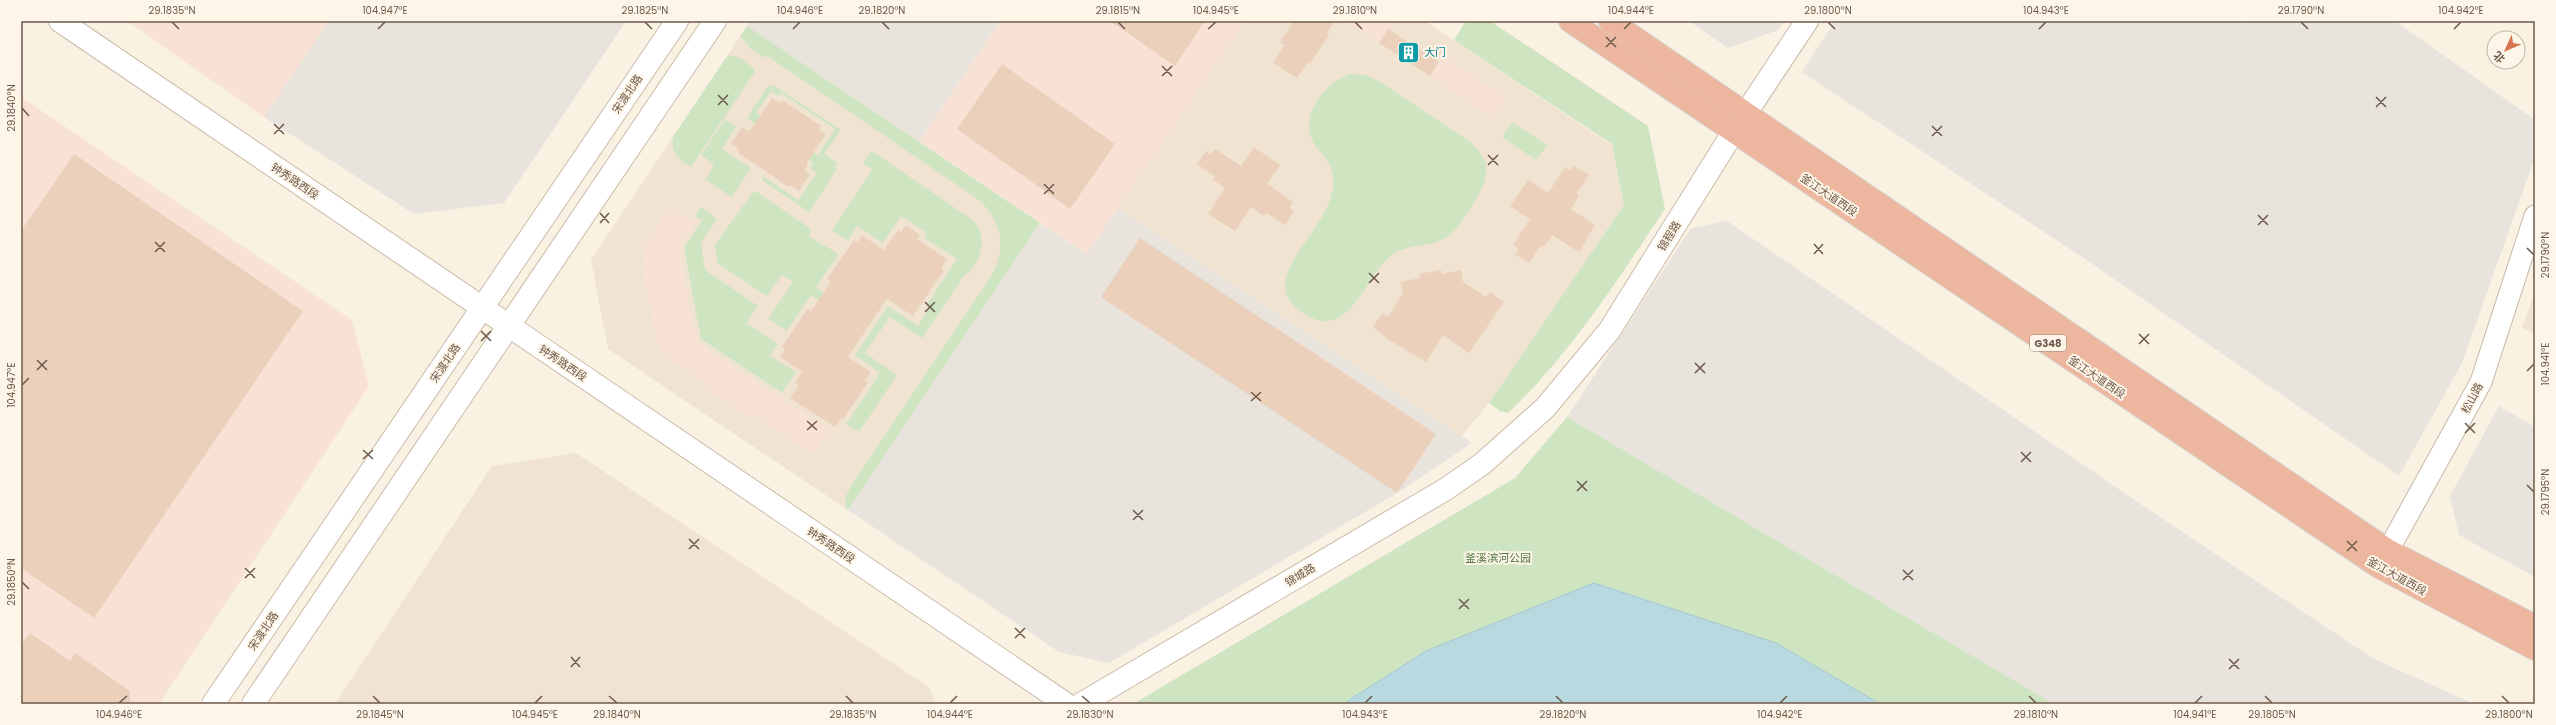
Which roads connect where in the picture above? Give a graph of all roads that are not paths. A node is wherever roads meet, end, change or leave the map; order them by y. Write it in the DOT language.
graph roads {
  1 [pos="60,21"];
  2 [pos="676,21"];
  3 [pos="715,21"];
  4 [pos="1570,21"];
  5 [pos="1610,21"];
  6 [pos="1807,21"];
  7 [pos="1746,112"];
  8 [pos="1734,131"];
  9 [pos="2535,216"];
  10 [pos="481,309"];
  11 [pos="508,326"];
  12 [pos="1514,437"];
  13 [pos="2384,559"];
  14 [pos="2535,626"];
  15 [pos="2535,648"];
  16 [pos="213,704"];
  17 [pos="253,704"];
  18 [pos="1066,704"];
  19 [pos="1081,704"];
  1 -- 10 [label="street, 钟秀路西段"];
  2 -- 10 [label="street, 宋渡北路"];
  3 -- 11 [label="street"];
  4 -- 8 [label="highway, 釜江大道西段 / G348"];
  5 -- 7 [label="highway, 釜江大道西段 / G348"];
  6 -- 7 [label="street, 锦程路"];
  7 -- 8 [label="street, 锦程路"];
  7 -- 13 [label="highway, 釜江大道西段 / G348"];
  8 -- 12 [label="street, 锦程路"];
  8 -- 13 [label="highway, 釜江大道西段 / G348"];
  9 -- 13 [label="street, 松山路"];
  10 -- 11 [label="street, 钟秀路西段"];
  10 -- 16 [label="street, 宋渡北路"];
  11 -- 17 [label="street"];
  11 -- 18 [label="street, 钟秀路西段"];
  12 -- 19 [label="street, 锦城路"];
  13 -- 14 [label="highway, 釜江大道西段 / G348"];
  13 -- 15 [label="highway, 釜江大道西段 / G348"];
}
